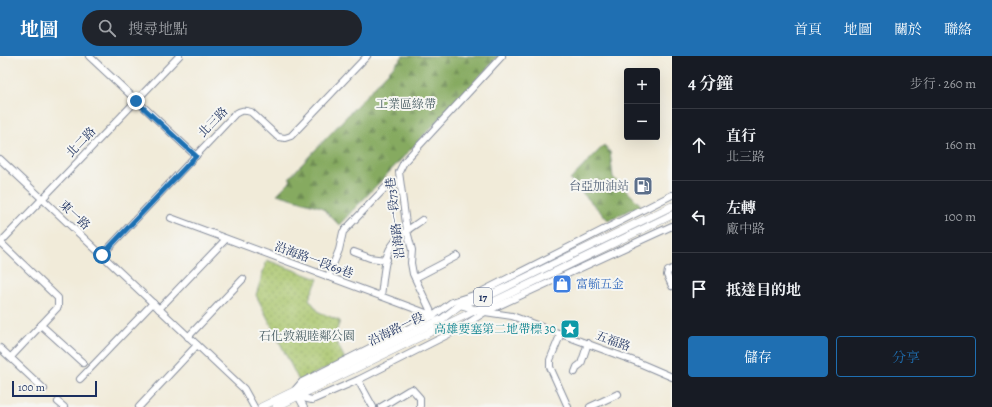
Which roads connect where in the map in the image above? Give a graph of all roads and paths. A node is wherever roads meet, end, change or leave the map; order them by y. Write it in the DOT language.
graph roads {
  1 [pos="89,56"];
  2 [pos="178,56"];
  3 [pos="367,56"];
  4 [pos="502,56"];
  5 [pos="136,101"];
  6 [pos="196,156"];
  7 [pos="0,159"];
  8 [pos="385,188"];
  9 [pos="672,195"];
  10 [pos="42,199"];
  11 [pos="672,206"];
  12 [pos="672,215"];
  13 [pos="171,218"];
  14 [pos="422,220"];
  15 [pos="672,226"];
  16 [pos="407,231"];
  17 [pos="226,239"];
  18 [pos="0,243"];
  19 [pos="354,252"];
  20 [pos="102,255"];
  21 [pos="457,256"];
  22 [pos="387,260"];
  23 [pos="672,269"];
  24 [pos="328,277"];
  25 [pos="415,278"];
  26 [pos="243,279"];
  27 [pos="672,286"];
  28 [pos="381,296"];
  29 [pos="153,303"];
  30 [pos="456,303"];
  31 [pos="159,309"];
  32 [pos="476,309"];
  33 [pos="485,312"];
  34 [pos="433,316"];
  35 [pos="442,319"];
  36 [pos="450,322"];
  37 [pos="41,325"];
  38 [pos="561,333"];
  39 [pos="188,337"];
  40 [pos="588,343"];
  41 [pos="197,345"];
  42 [pos="0,348"];
  43 [pos="11,357"];
  44 [pos="83,363"];
  45 [pos="575,372"];
  46 [pos="672,377"];
  47 [pos="80,379"];
  48 [pos="358,380"];
  49 [pos="44,388"];
  50 [pos="297,393"];
  51 [pos="618,394"];
  52 [pos="58,402"];
  53 [pos="64,407"];
  54 [pos="139,407"];
  55 [pos="254,407"];
  56 [pos="261,407"];
  57 [pos="276,407"];
  58 [pos="304,407"];
  59 [pos="373,407"];
  60 [pos="381,407"];
  61 [pos="420,407"];
  62 [pos="568,407"];
  63 [pos="590,407"];
  1 -- 5 [label="street"];
  2 -- 5 [label="street, 北二路"];
  3 -- 6 [label="street, 北三路"];
  4 -- 16 [label="street, 沿海路一段73巷"];
  5 -- 6 [label="street"];
  5 -- 10 [label="street, 北二路"];
  6 -- 20 [label="street, 北三路"];
  7 -- 10 [label="street, 東一路"];
  8 -- 24 [label="street"];
  9 -- 30 [label="street, 沿海路一段"];
  10 -- 18 [label="street, 北二路"];
  10 -- 20 [label="street, 東一路"];
  11 -- 30 [label="main road, 沿海路一段 / 17"];
  12 -- 32 [label="main road, 沿海路一段 / 17"];
  13 -- 17 [label="street, 沿海路一段69巷"];
  14 -- 16 [label="street"];
  15 -- 33 [label="street"];
  16 -- 22 [label="street"];
  16 -- 25 [label="street, 沿海路一段73巷"];
  17 -- 24 [label="street, 沿海路一段69巷"];
  17 -- 31 [label="street"];
  18 -- 37 [label="street"];
  19 -- 22 [label="street"];
  20 -- 29 [label="street, 東一路"];
  21 -- 25 [label="street"];
  22 -- 28 [label="street"];
  23 -- 27 [label="street"];
  24 -- 28 [label="street, 沿海路一段69巷"];
  25 -- 34 [label="street, 沿海路一段73巷"];
  26 -- 39 [label="street"];
  28 -- 34 [label="street, 沿海路一段69巷"];
  29 -- 31 [label="street, 東一路"];
  29 -- 47 [label="street"];
  30 -- 32 [label="street, 五福路"];
  30 -- 34 [label="street, 沿海路一段"];
  30 -- 35 [label="main road, 沿海路一段 / 17"];
  31 -- 39 [label="street, 東一路"];
  32 -- 33 [label="street, 五福路"];
  32 -- 36 [label="main road, 沿海路一段 / 17"];
  33 -- 38 [label="street, 五福路"];
  33 -- 48 [label="street"];
  34 -- 35 [label="street, 沿海路一段69巷"];
  34 -- 50 [label="street, 沿海路一段"];
  35 -- 36 [label="street, 沿海路一段69巷"];
  35 -- 50 [label="main road, 沿海路一段 / 17"];
  36 -- 50 [label="main road, 沿海路一段 / 17"];
  37 -- 43 [label="street"];
  37 -- 44 [label="street"];
  38 -- 40 [label="street, 五福路"];
  38 -- 62 [label="street"];
  39 -- 41 [label="street, 東一路"];
  40 -- 45 [label="street"];
  40 -- 46 [label="street, 五福路"];
  41 -- 54 [label="street"];
  41 -- 55 [label="street, 東一路"];
  42 -- 43 [label="street"];
  43 -- 49 [label="street"];
  48 -- 50 [label="street"];
  48 -- 59 [label="street"];
  50 -- 56 [label="main road, 17"];
  50 -- 57 [label="main road, 17"];
  50 -- 58 [label="street"];
  51 -- 63 [label="street"];
  52 -- 53 [label="street"];
  60 -- 61 [label="street"];
}
